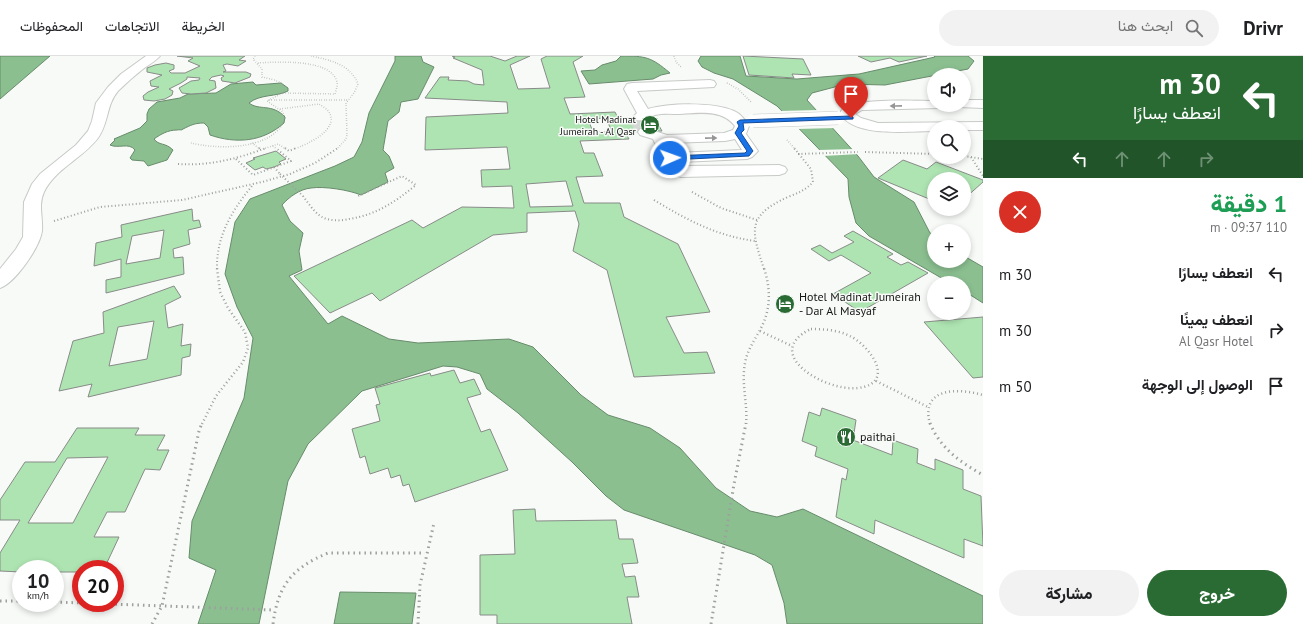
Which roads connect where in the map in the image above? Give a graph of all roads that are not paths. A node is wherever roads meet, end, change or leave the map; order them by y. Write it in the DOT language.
graph roads {
  1 [pos="154,56"];
  2 [pos="710,84"];
  3 [pos="635,97"];
  4 [pos="971,104"];
  5 [pos="983,104"];
  6 [pos="927,105"];
  7 [pos="844,118"];
  8 [pos="740,123"];
  9 [pos="673,124"];
  10 [pos="983,126"];
  11 [pos="670,158"];
  12 [pos="779,170"];
  13 [pos="0,281"];
  1 -- 13 [label="lane"];
  2 -- 3 [label="lane"];
  3 -- 8 [label="lane"];
  3 -- 9 [label="lane"];
  4 -- 5 [label="lane"];
  6 -- 7 [label="lane, one-way"];
  7 -- 8 [label="lane, bridge"];
  7 -- 10 [label="lane"];
  8 -- 9 [label="lane"];
  9 -- 8 [label="lane, one-way"];
  8 -- 11 [label="lane"];
  9 -- 11 [label="lane"];
  11 -- 12 [label="lane"];
}
